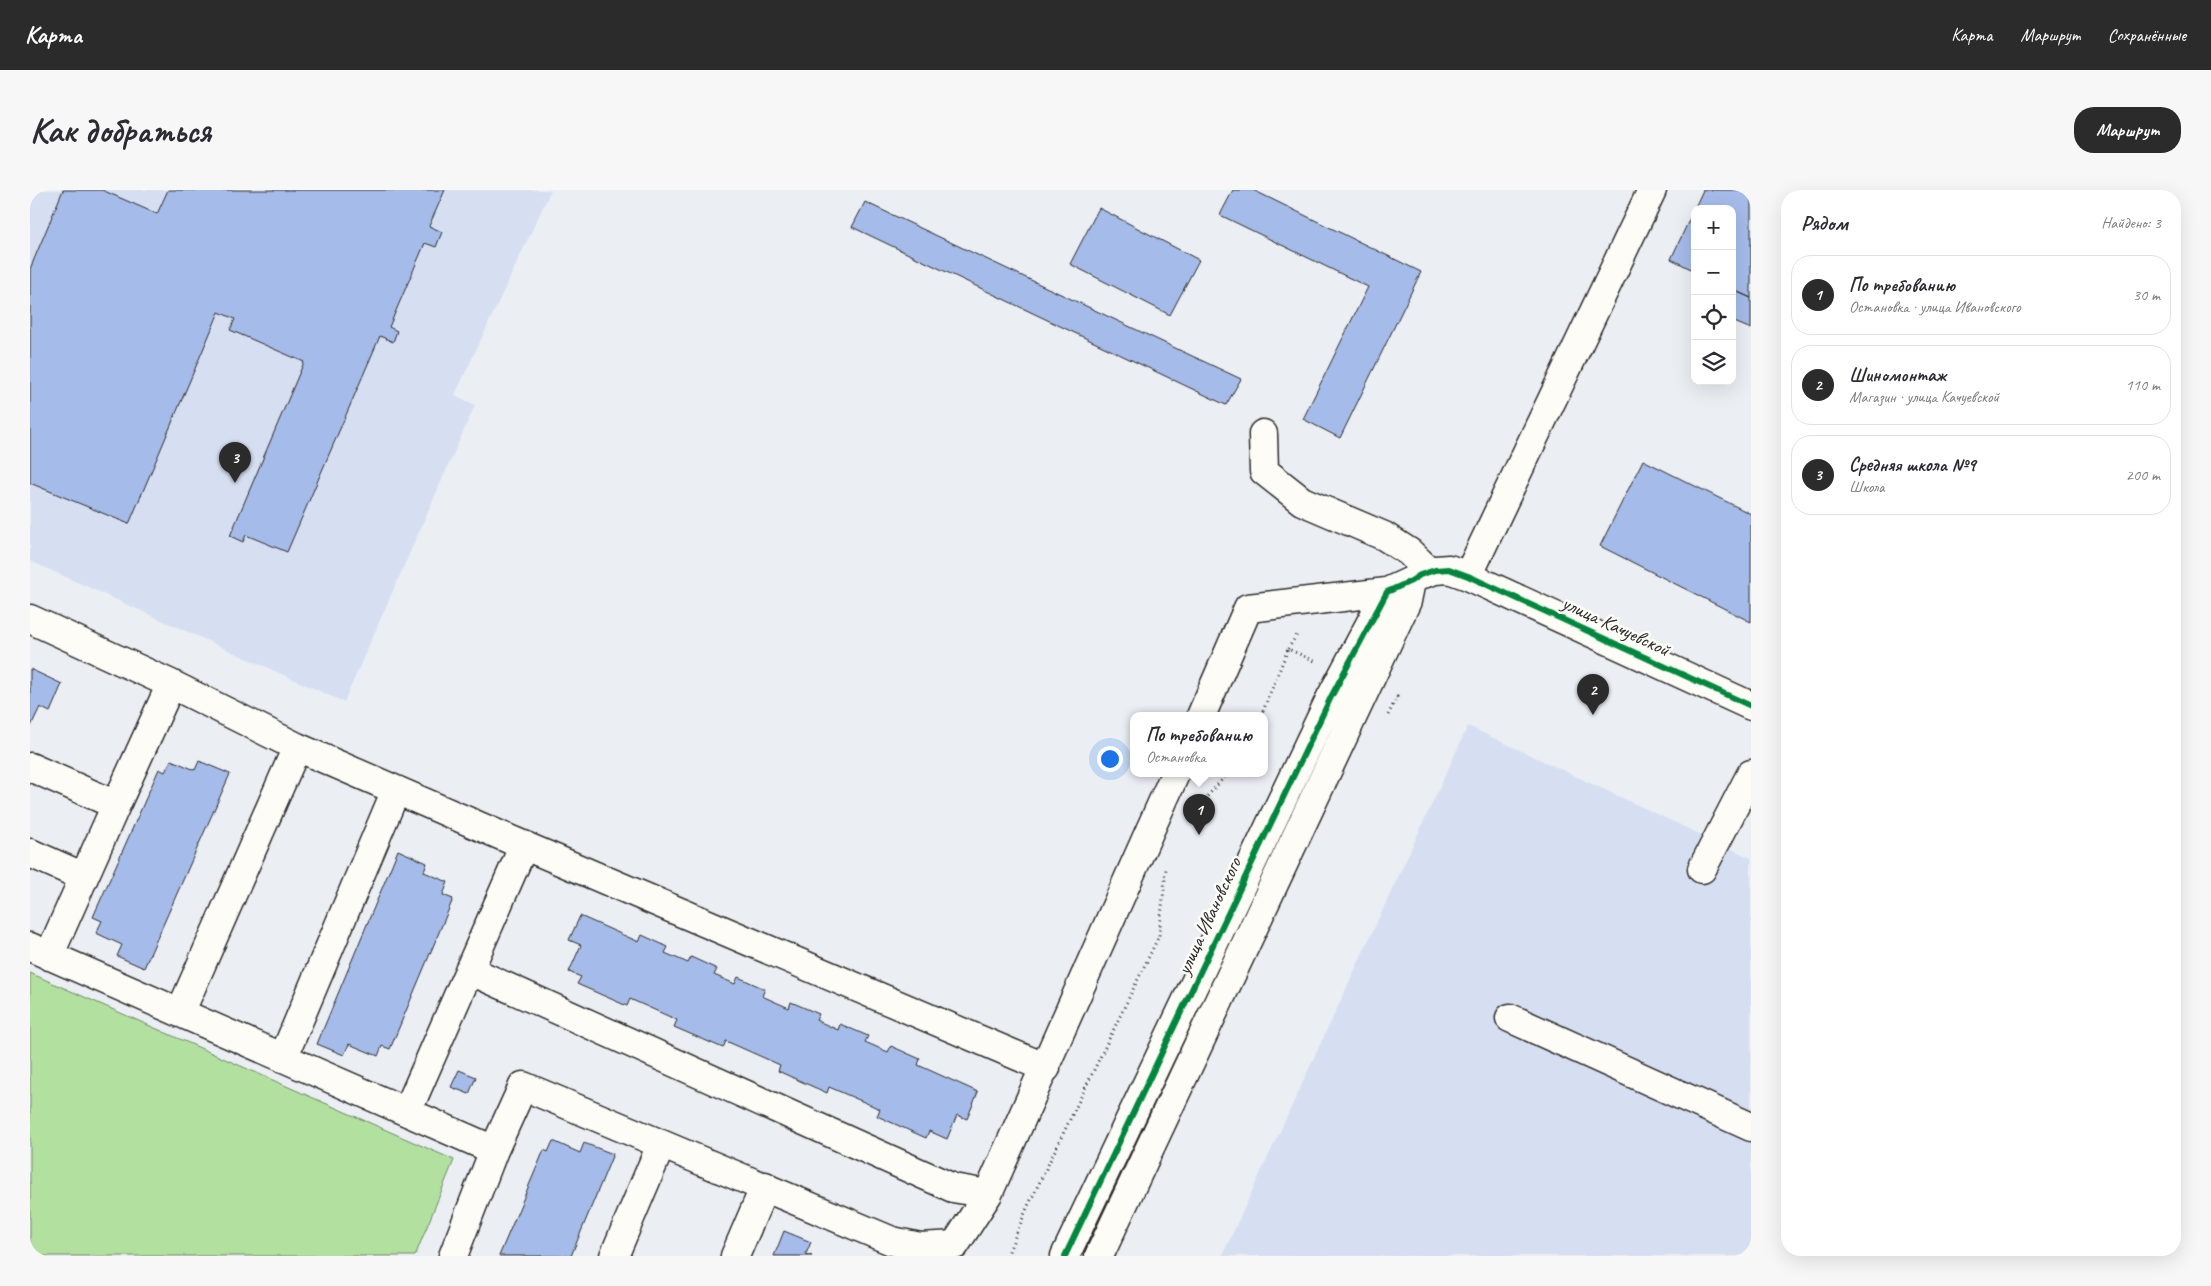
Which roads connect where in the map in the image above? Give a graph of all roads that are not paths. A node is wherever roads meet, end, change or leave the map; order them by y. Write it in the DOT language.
graph roads {
  1 [pos="1652,190"];
  2 [pos="1263,434"];
  3 [pos="1468,576"];
  4 [pos="1409,582"];
  5 [pos="30,619"];
  6 [pos="171,684"];
  7 [pos="1751,706"];
  8 [pos="1202,712"];
  9 [pos="297,747"];
  10 [pos="30,767"];
  11 [pos="1751,774"];
  12 [pos="1174,777"];
  13 [pos="396,790"];
  14 [pos="116,805"];
  15 [pos="524,845"];
  16 [pos="30,853"];
  17 [pos="1702,869"];
  18 [pos="84,877"];
  19 [pos="40,952"];
  20 [pos="469,970"];
  21 [pos="180,1013"];
  22 [pos="1510,1018"];
  23 [pos="283,1058"];
  24 [pos="1046,1068"];
  25 [pos="407,1112"];
  26 [pos="1751,1127"];
  27 [pos="662,1145"];
  28 [pos="494,1150"];
  29 [pos="765,1186"];
  30 [pos="988,1194"];
  31 [pos="889,1249"];
  32 [pos="453,1256"];
  33 [pos="614,1256"];
  34 [pos="735,1256"];
  35 [pos="1065,1256"];
  36 [pos="1099,1256"];
  1 -- 3 [label="street"];
  2 -- 4 [label="street"];
  3 -- 4 [label="street, улица Качуевской"];
  3 -- 7 [label="street, улица Качуевской"];
  4 -- 8 [label="street, улица Качуевской"];
  4 -- 35 [label="street, улица Ивановского"];
  4 -- 36 [label="street"];
  5 -- 6 [label="street"];
  6 -- 9 [label="street"];
  6 -- 14 [label="street"];
  9 -- 13 [label="street"];
  9 -- 21 [label="street"];
  10 -- 14 [label="street"];
  11 -- 17 [label="street"];
  12 -- 24 [label="street"];
  13 -- 15 [label="street"];
  13 -- 23 [label="street"];
  14 -- 18 [label="street"];
  15 -- 20 [label="street"];
  15 -- 24 [label="street"];
  16 -- 18 [label="street"];
  18 -- 19 [label="street"];
  19 -- 21 [label="street"];
  20 -- 25 [label="street"];
  20 -- 30 [label="street"];
  21 -- 23 [label="street"];
  22 -- 26 [label="street"];
  23 -- 25 [label="street"];
  24 -- 30 [label="street"];
  25 -- 28 [label="street"];
  27 -- 28 [label="street"];
  27 -- 29 [label="street"];
  27 -- 33 [label="street"];
  28 -- 32 [label="street"];
  29 -- 31 [label="street"];
  29 -- 34 [label="street"];
  30 -- 31 [label="street"];
}
